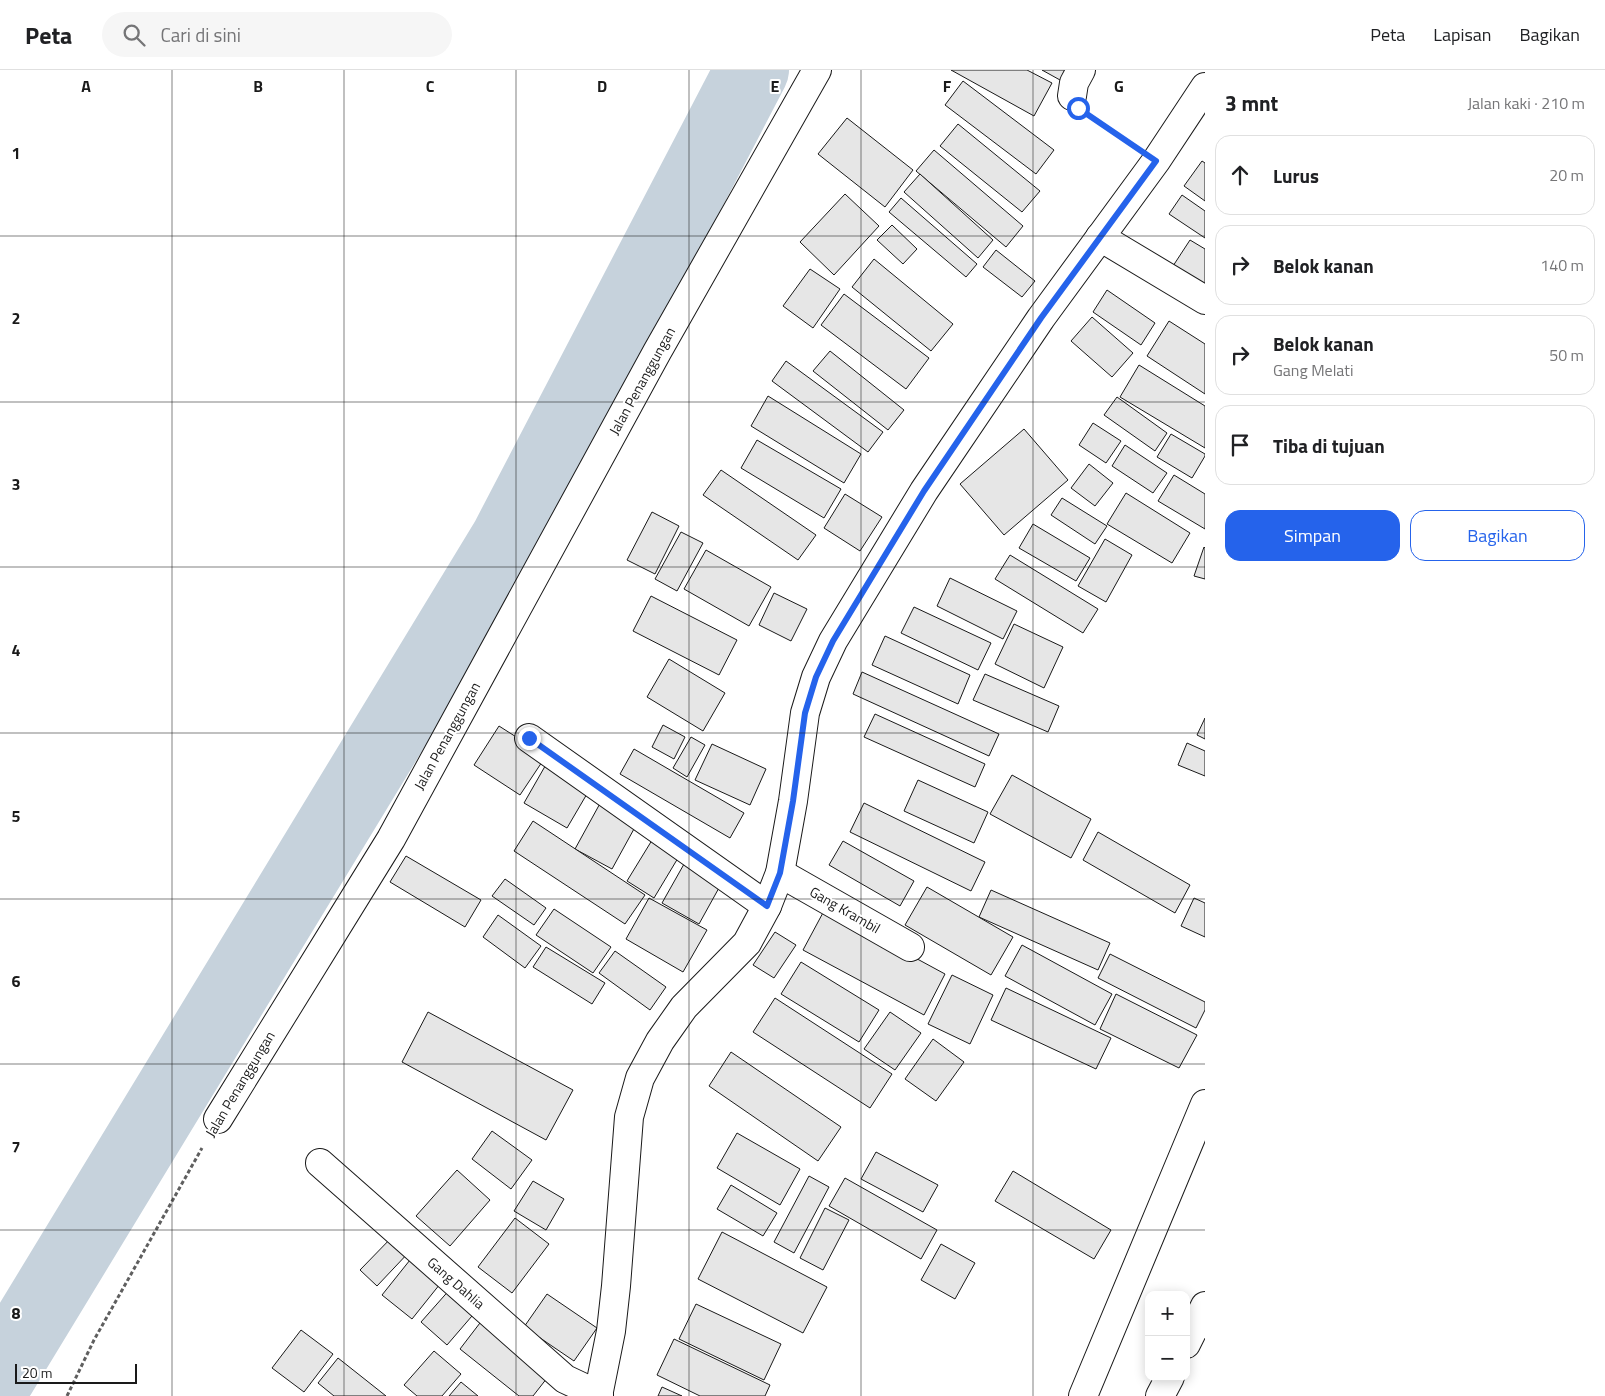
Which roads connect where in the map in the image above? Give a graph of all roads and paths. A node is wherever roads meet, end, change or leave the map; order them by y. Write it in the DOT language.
graph roads {
  1 [pos="817,70"];
  2 [pos="1082,70"];
  3 [pos="1205,87"];
  4 [pos="1072,96"];
  5 [pos="1156,161"];
  6 [pos="1100,237"];
  7 [pos="1205,300"];
  8 [pos="529,738"];
  9 [pos="780,873"];
  10 [pos="767,906"];
  11 [pos="910,947"];
  12 [pos="1205,1104"];
  13 [pos="218,1119"];
  14 [pos="320,1163"];
  15 [pos="1205,1306"];
  16 [pos="1190,1336"];
  17 [pos="1168,1381"];
  18 [pos="599,1395"];
  19 [pos="67,1396"];
  20 [pos="1083,1396"];
  21 [pos="1160,1396"];
  1 -- 13 [label="street, Jalan Penanggungan"];
  2 -- 4 [label="street"];
  3 -- 5 [label="street"];
  4 -- 5 [label="path"];
  5 -- 6 [label="street"];
  6 -- 7 [label="street"];
  6 -- 9 [label="street"];
  8 -- 10 [label="street"];
  9 -- 10 [label="street"];
  9 -- 11 [label="street, Gang Krambil"];
  10 -- 18 [label="street"];
  12 -- 20 [label="street"];
  13 -- 19 [label="path, Jalan Penanggungan"];
  14 -- 18 [label="street, Gang Dahlia"];
  15 -- 16 [label="street"];
  17 -- 21 [label="street"];
}
